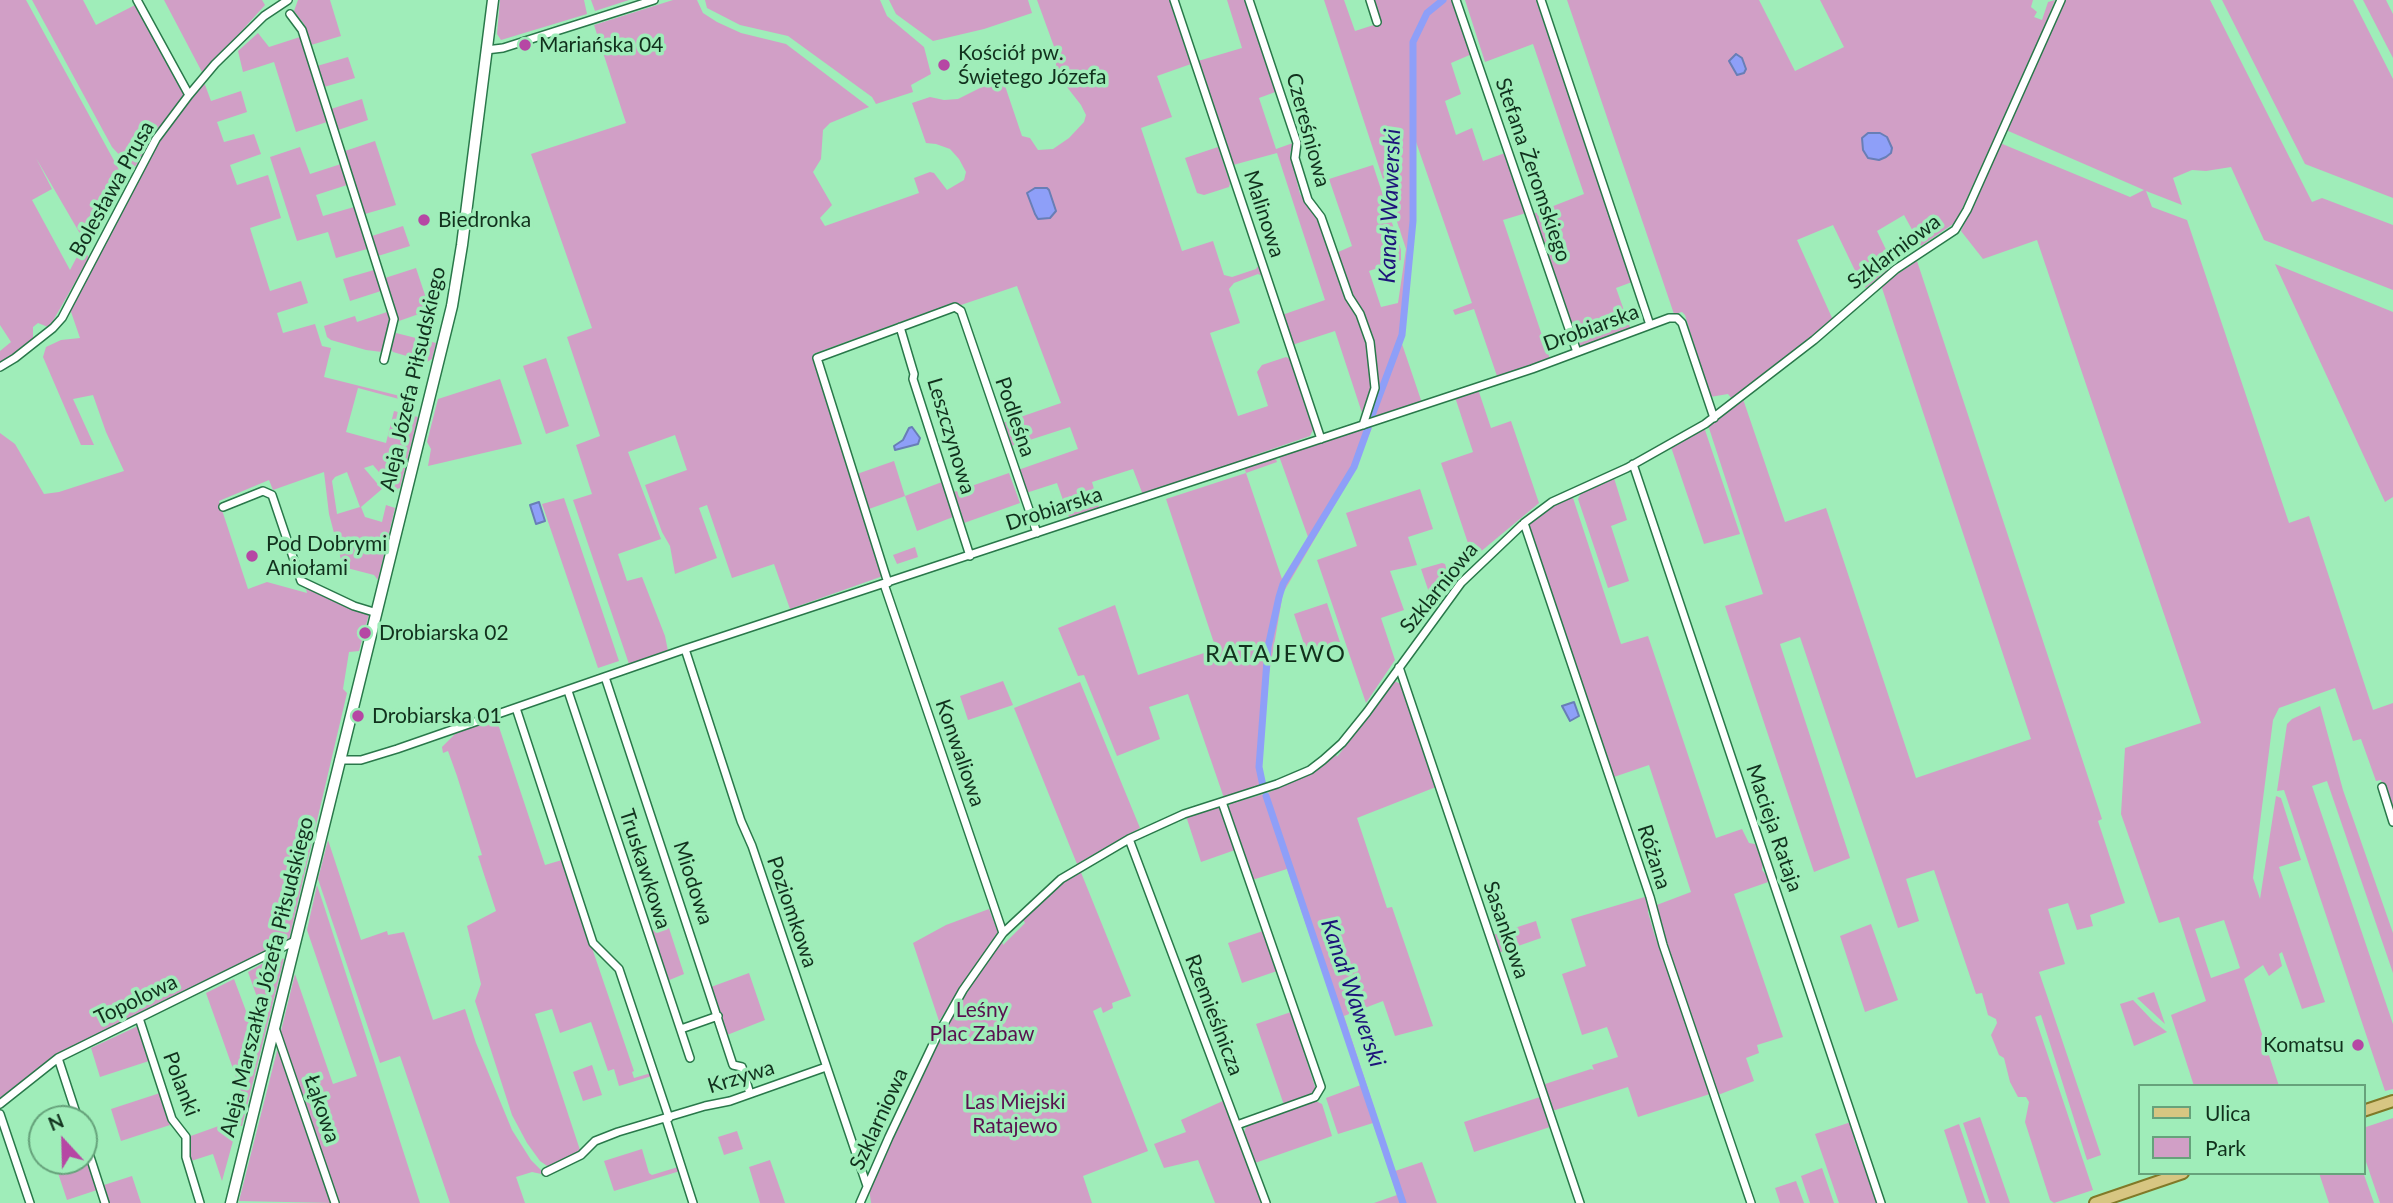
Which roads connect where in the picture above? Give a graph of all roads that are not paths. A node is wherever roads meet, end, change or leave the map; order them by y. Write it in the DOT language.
graph roads {
  1 [pos="137,0"];
  2 [pos="288,0"];
  3 [pos="492,0"];
  4 [pos="654,0"];
  5 [pos="1174,0"];
  6 [pos="1249,0"];
  7 [pos="1370,0"];
  8 [pos="1456,0"];
  9 [pos="1541,0"];
  10 [pos="2061,0"];
  11 [pos="290,14"];
  12 [pos="1377,22"];
  13 [pos="486,50"];
  14 [pos="189,95"];
  15 [pos="1650,325"];
  16 [pos="900,327"];
  17 [pos="1577,352"];
  18 [pos="384,360"];
  19 [pos="0,367"];
  20 [pos="1714,418"];
  21 [pos="1363,425"];
  22 [pos="1321,439"];
  23 [pos="1633,464"];
  24 [pos="223,507"];
  25 [pos="1524,523"];
  26 [pos="1037,533"];
  27 [pos="970,556"];
  28 [pos="886,583"];
  29 [pos="377,613"];
  30 [pos="685,649"];
  31 [pos="1399,667"];
  32 [pos="605,677"];
  33 [pos="568,691"];
  34 [pos="516,709"];
  35 [pos="339,760"];
  36 [pos="2382,787"];
  37 [pos="1222,802"];
  38 [pos="2393,822"];
  39 [pos="1129,839"];
  40 [pos="1003,933"];
  41 [pos="295,941"];
  42 [pos="718,1016"];
  43 [pos="139,1018"];
  44 [pos="274,1026"];
  45 [pos="681,1029"];
  46 [pos="58,1058"];
  47 [pos="690,1058"];
  48 [pos="826,1067"];
  49 [pos="750,1094"];
  50 [pos="2393,1101"];
  51 [pos="0,1104"];
  52 [pos="73,1105"];
  53 [pos="2365,1110"];
  54 [pos="0,1114"];
  55 [pos="667,1119"];
  56 [pos="1237,1125"];
  57 [pos="546,1172"];
  58 [pos="96,1175"];
  59 [pos="2177,1175"];
  60 [pos="867,1186"];
  61 [pos="30,1203"];
  62 [pos="105,1203"];
  63 [pos="200,1203"];
  64 [pos="231,1203"];
  65 [pos="335,1203"];
  66 [pos="693,1203"];
  67 [pos="860,1203"];
  68 [pos="1266,1203"];
  69 [pos="1580,1203"];
  70 [pos="1751,1203"];
  71 [pos="1881,1203"];
  72 [pos="2095,1203"];
  1 -- 14 [label="street"];
  2 -- 14 [label="street, Bolesława Prusa"];
  3 -- 13 [label="main road, Aleja Józefa Piłsudskiego"];
  4 -- 13 [label="street"];
  5 -- 22 [label="street, Malinowa"];
  6 -- 21 [label="street, Czereśniowa"];
  7 -- 12 [label="street"];
  8 -- 17 [label="street, Stefana Żeromskiego"];
  9 -- 15 [label="street"];
  10 -- 20 [label="street, Szklarniowa"];
  11 -- 18 [label="street"];
  13 -- 29 [label="main road, Aleja Józefa Piłsudskiego"];
  14 -- 19 [label="street, Bolesława Prusa"];
  15 -- 17 [label="street, Drobiarska"];
  15 -- 20 [label="street, Drobiarska"];
  16 -- 26 [label="street, Podleśna"];
  16 -- 27 [label="street, Leszczynowa"];
  16 -- 28 [label="street, Konwaliowa"];
  17 -- 21 [label="street, Drobiarska"];
  20 -- 23 [label="street, Szklarniowa"];
  21 -- 22 [label="street, Drobiarska"];
  22 -- 26 [label="street, Drobiarska"];
  23 -- 25 [label="street, Szklarniowa"];
  23 -- 71 [label="street, Macieja Rataja"];
  24 -- 29 [label="street"];
  25 -- 31 [label="street, Szklarniowa"];
  25 -- 70 [label="street, Różana"];
  26 -- 27 [label="street, Drobiarska"];
  27 -- 28 [label="street, Drobiarska"];
  28 -- 30 [label="street, Drobiarska"];
  28 -- 40 [label="street, Konwaliowa"];
  29 -- 35 [label="main road, Aleja Józefa Piłsudskiego"];
  30 -- 32 [label="street, Drobiarska"];
  30 -- 48 [label="street, Poziomkowa"];
  31 -- 37 [label="street, Szklarniowa"];
  31 -- 69 [label="street, Sasankowa"];
  32 -- 33 [label="street, Drobiarska"];
  32 -- 42 [label="street, Miodowa"];
  33 -- 34 [label="street, Drobiarska"];
  33 -- 45 [label="street, Truskawkowa"];
  34 -- 35 [label="street, Drobiarska"];
  34 -- 55 [label="street"];
  35 -- 41 [label="main road, Aleja Marszałka Józefa Piłsudskiego"];
  36 -- 38 [label="street"];
  37 -- 39 [label="street, Szklarniowa"];
  37 -- 56 [label="street"];
  39 -- 40 [label="street, Szklarniowa"];
  39 -- 56 [label="street, Rzemieślnicza"];
  40 -- 60 [label="street, Szklarniowa"];
  41 -- 43 [label="street, Topolowa"];
  41 -- 44 [label="main road, Aleja Marszałka Józefa Piłsudskiego"];
  42 -- 45 [label="street"];
  42 -- 49 [label="street, Miodowa"];
  43 -- 46 [label="street, Topolowa"];
  43 -- 63 [label="street, Polanki"];
  44 -- 64 [label="main road, Aleja Marszałka Józefa Piłsudskiego"];
  44 -- 65 [label="street, Łąkowa"];
  45 -- 47 [label="street, Truskawkowa"];
  46 -- 51 [label="street, Topolowa"];
  46 -- 52 [label="street"];
  48 -- 49 [label="street, Krzywa"];
  48 -- 60 [label="street, Poziomkowa"];
  49 -- 55 [label="street, Krzywa"];
  50 -- 53 [label="main road"];
  54 -- 61 [label="street"];
  55 -- 57 [label="street, Krzywa"];
  55 -- 66 [label="street"];
  56 -- 68 [label="street, Rzemieślnicza"];
  58 -- 62 [label="street"];
  59 -- 72 [label="main road"];
  60 -- 67 [label="street, Szklarniowa"];
}
